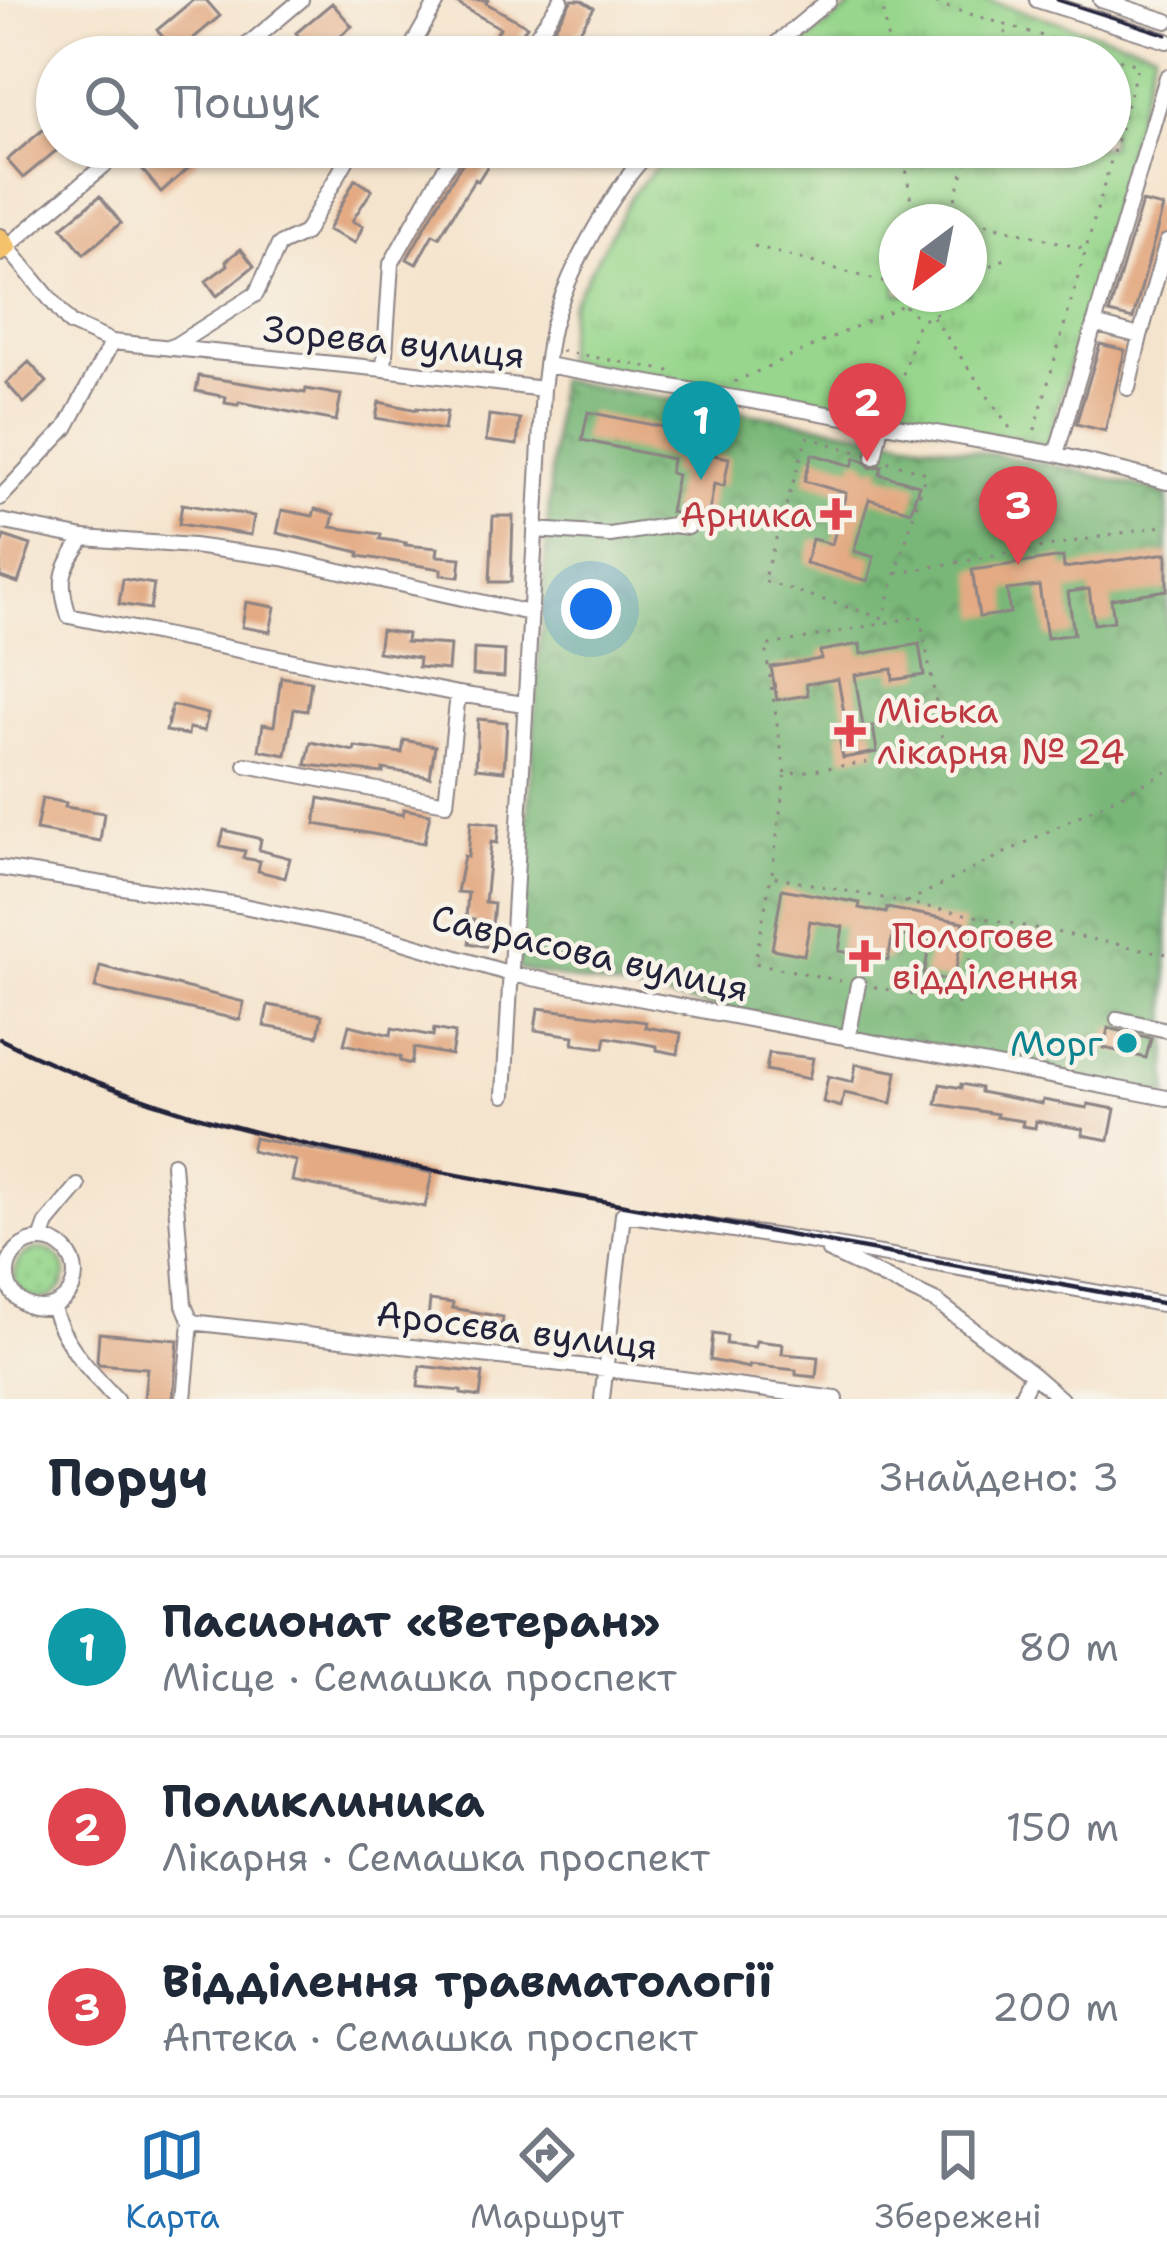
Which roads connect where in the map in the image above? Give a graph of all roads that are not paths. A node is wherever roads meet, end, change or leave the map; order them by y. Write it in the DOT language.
graph roads {
  1 [pos="302,0"];
  2 [pos="438,0"];
  3 [pos="560,0"];
  4 [pos="829,0"];
  5 [pos="1037,0"];
  6 [pos="1101,0"];
  7 [pos="1167,21"];
  8 [pos="258,36"];
  9 [pos="418,36"];
  10 [pos="536,36"];
  11 [pos="785,36"];
  12 [pos="1167,41"];
  13 [pos="1167,77"];
  14 [pos="100,168"];
  15 [pos="342,168"];
  16 [pos="446,168"];
  17 [pos="633,168"];
  18 [pos="1167,242"];
  19 [pos="2,246"];
  20 [pos="1094,324"];
  21 [pos="1140,336"];
  22 [pos="112,342"];
  23 [pos="171,349"];
  24 [pos="546,365"];
  25 [pos="384,369"];
  26 [pos="1128,388"];
  27 [pos="543,389"];
  28 [pos="881,424"];
  29 [pos="1056,454"];
  30 [pos="874,458"];
  31 [pos="1167,482"];
  32 [pos="0,498"];
  33 [pos="0,521"];
  34 [pos="688,526"];
  35 [pos="535,530"];
  36 [pos="84,538"];
  37 [pos="530,613"];
  38 [pos="458,694"];
  39 [pos="524,704"];
  40 [pos="246,765"];
  41 [pos="0,868"];
  42 [pos="511,974"];
  43 [pos="858,985"];
  44 [pos="1118,1018"];
  45 [pos="1167,1030"];
  46 [pos="848,1039"];
  47 [pos="504,1095"];
  48 [pos="1167,1098"];
  49 [pos="173,1164"];
  50 [pos="78,1186"];
  51 [pos="41,1240"];
  52 [pos="808,1241"];
  53 [pos="4,1280"];
  54 [pos="1167,1305"];
  55 [pos="52,1306"];
  56 [pos="191,1322"];
  57 [pos="606,1369"];
  58 [pos="1032,1374"];
  59 [pos="116,1399"];
  60 [pos="184,1399"];
  61 [pos="602,1399"];
  62 [pos="836,1399"];
  63 [pos="1020,1399"];
  64 [pos="1061,1399"];
  1 -- 8 [label="street"];
  2 -- 9 [label="street"];
  3 -- 10 [label="street"];
  4 -- 11 [label="street"];
  5 -- 12 [label="street"];
  6 -- 7 [label="street"];
  13 -- 20 [label="street"];
  14 -- 19 [label="street"];
  15 -- 23 [label="street"];
  16 -- 25 [label="street"];
  17 -- 24 [label="street, Зорева вулиця"];
  18 -- 21 [label="street"];
  19 -- 22 [label="street, Зорева вулиця"];
  20 -- 21 [label="street"];
  20 -- 29 [label="street"];
  21 -- 26 [label="street"];
  22 -- 23 [label="street, Зорева вулиця"];
  22 -- 32 [label="street"];
  23 -- 25 [label="street, Зорева вулиця"];
  24 -- 27 [label="street, Зорева вулиця"];
  24 -- 28 [label="street"];
  25 -- 27 [label="street, Зорева вулиця"];
  27 -- 35 [label="street"];
  28 -- 29 [label="street"];
  28 -- 30 [label="street"];
  29 -- 31 [label="street"];
  33 -- 36 [label="street"];
  34 -- 35 [label="street"];
  35 -- 37 [label="street"];
  36 -- 37 [label="street"];
  36 -- 38 [label="street"];
  37 -- 39 [label="street"];
  38 -- 39 [label="street"];
  38 -- 40 [label="street"];
  39 -- 42 [label="street"];
  41 -- 42 [label="street, Саврасова вулиця"];
  42 -- 46 [label="street, Саврасова вулиця"];
  42 -- 47 [label="street"];
  43 -- 46 [label="street"];
  44 -- 45 [label="street"];
  46 -- 48 [label="street, Саврасова вулиця"];
  49 -- 56 [label="street"];
  50 -- 51 [label="street"];
  51 -- 53 [label="street"];
  51 -- 55 [label="street"];
  52 -- 54 [label="street"];
  52 -- 57 [label="street"];
  52 -- 58 [label="street"];
  53 -- 55 [label="street"];
  55 -- 59 [label="street"];
  56 -- 57 [label="street, Аросєва вулиця"];
  56 -- 60 [label="street"];
  57 -- 61 [label="street"];
  57 -- 62 [label="street, Аросєва вулиця"];
  58 -- 63 [label="street"];
  58 -- 64 [label="street"];
}
